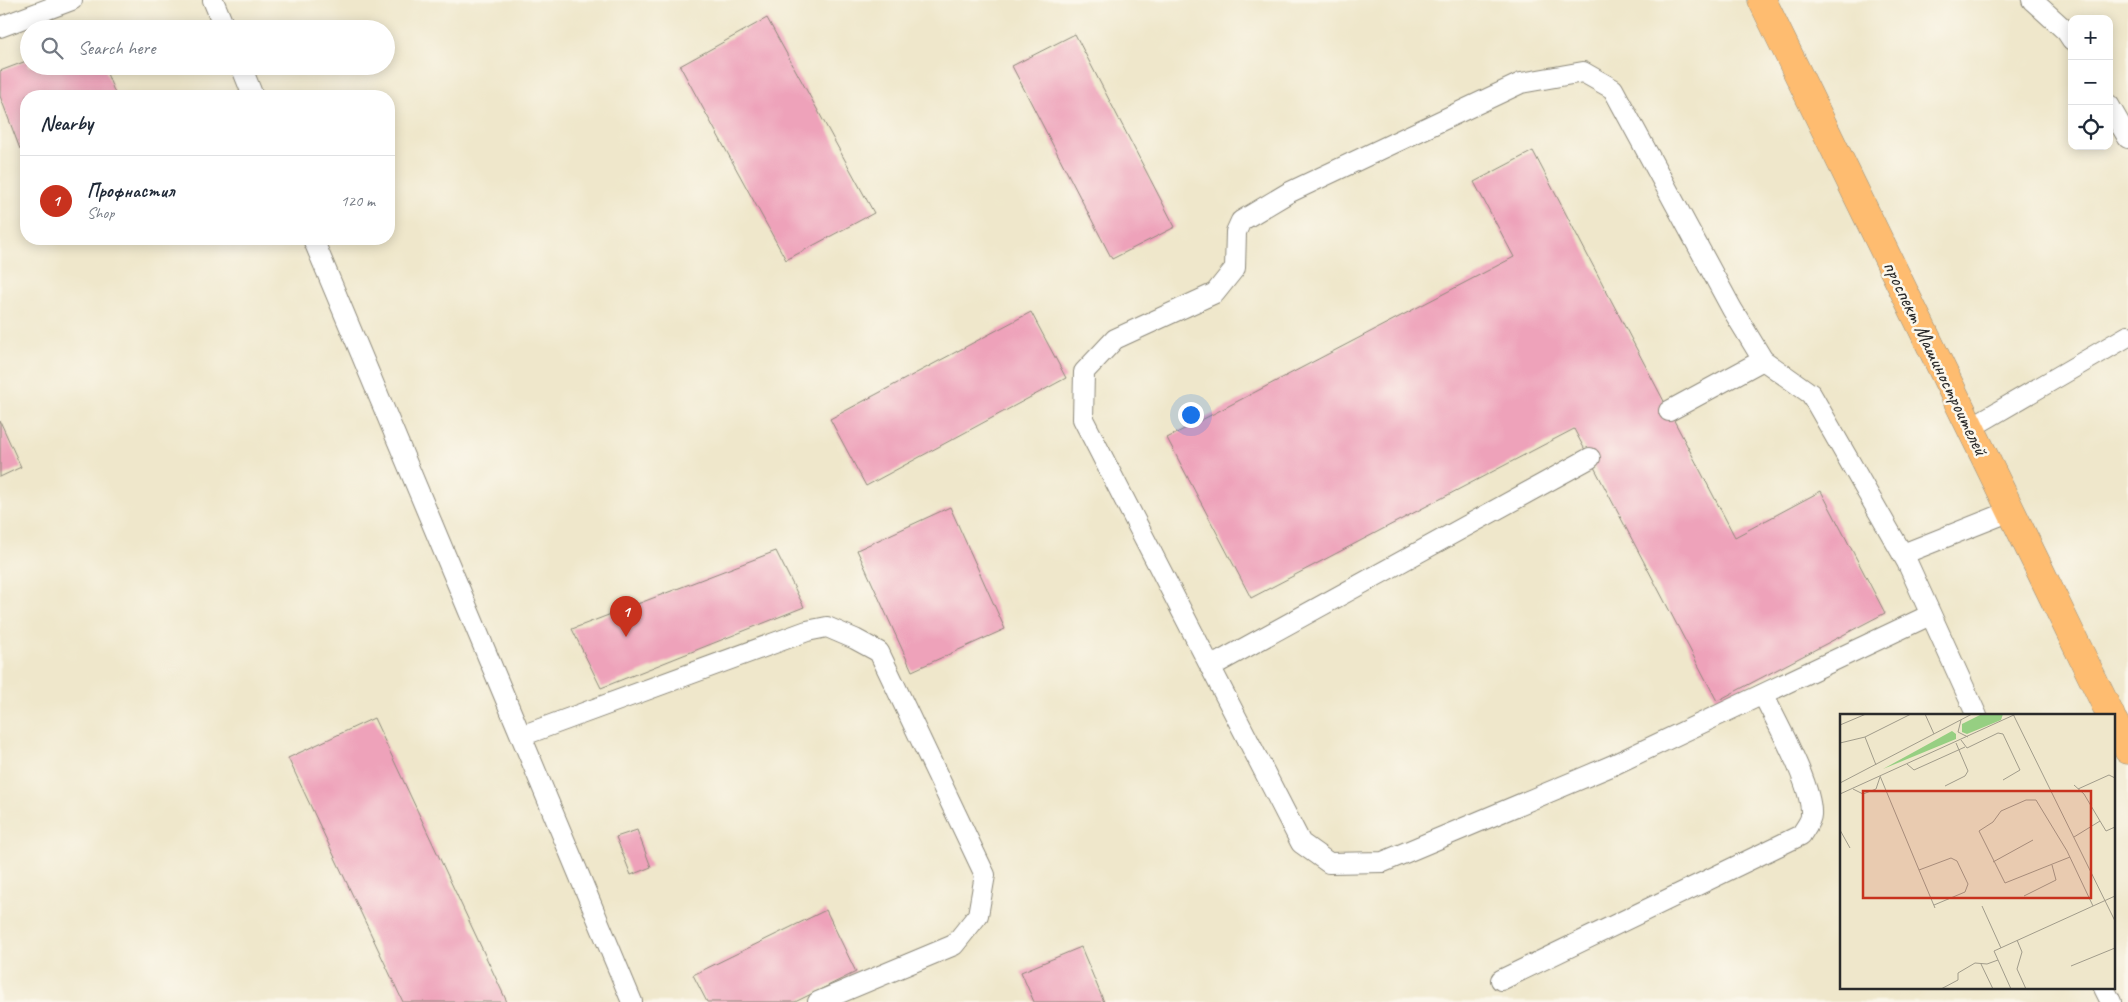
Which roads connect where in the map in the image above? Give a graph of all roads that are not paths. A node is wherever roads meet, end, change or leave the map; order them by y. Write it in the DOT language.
graph roads {
  1 [pos="72,0"];
  2 [pos="213,0"];
  3 [pos="1762,0"];
  4 [pos="2032,0"];
  5 [pos="221,20"];
  6 [pos="0,26"];
  7 [pos="2068,34"];
  8 [pos="245,75"];
  9 [pos="251,90"];
  10 [pos="2113,112"];
  11 [pos="2128,138"];
  12 [pos="316,245"];
  13 [pos="2128,336"];
  14 [pos="1764,360"];
  15 [pos="1669,411"];
  16 [pos="1970,428"];
  17 [pos="1590,458"];
  18 [pos="2011,511"];
  19 [pos="1903,554"];
  20 [pos="1930,615"];
  21 [pos="1210,667"];
  22 [pos="1763,694"];
  23 [pos="1976,714"];
  24 [pos="2110,714"];
  25 [pos="2116,726"];
  26 [pos="521,736"];
  27 [pos="2128,750"];
  28 [pos="1502,980"];
  29 [pos="2105,990"];
  30 [pos="632,1002"];
  31 [pos="818,1002"];
  32 [pos="2111,1002"];
  1 -- 6 [label="lane"];
  2 -- 5 [label="lane"];
  3 -- 16 [label="main road, проспект Машиностроителей"];
  4 -- 7 [label="lane"];
  8 -- 9 [label="lane"];
  10 -- 11 [label="lane"];
  12 -- 26 [label="lane"];
  13 -- 16 [label="lane"];
  14 -- 15 [label="lane"];
  14 -- 19 [label="lane"];
  14 -- 21 [label="lane"];
  16 -- 18 [label="main road, проспект Машиностроителей"];
  17 -- 21 [label="lane"];
  18 -- 19 [label="lane"];
  18 -- 24 [label="main road, проспект Машиностроителей"];
  19 -- 20 [label="lane"];
  20 -- 22 [label="lane"];
  20 -- 23 [label="lane"];
  21 -- 22 [label="lane"];
  22 -- 28 [label="lane"];
  25 -- 27 [label="main road"];
  26 -- 30 [label="lane"];
  26 -- 31 [label="lane"];
  29 -- 32 [label="lane"];
}
